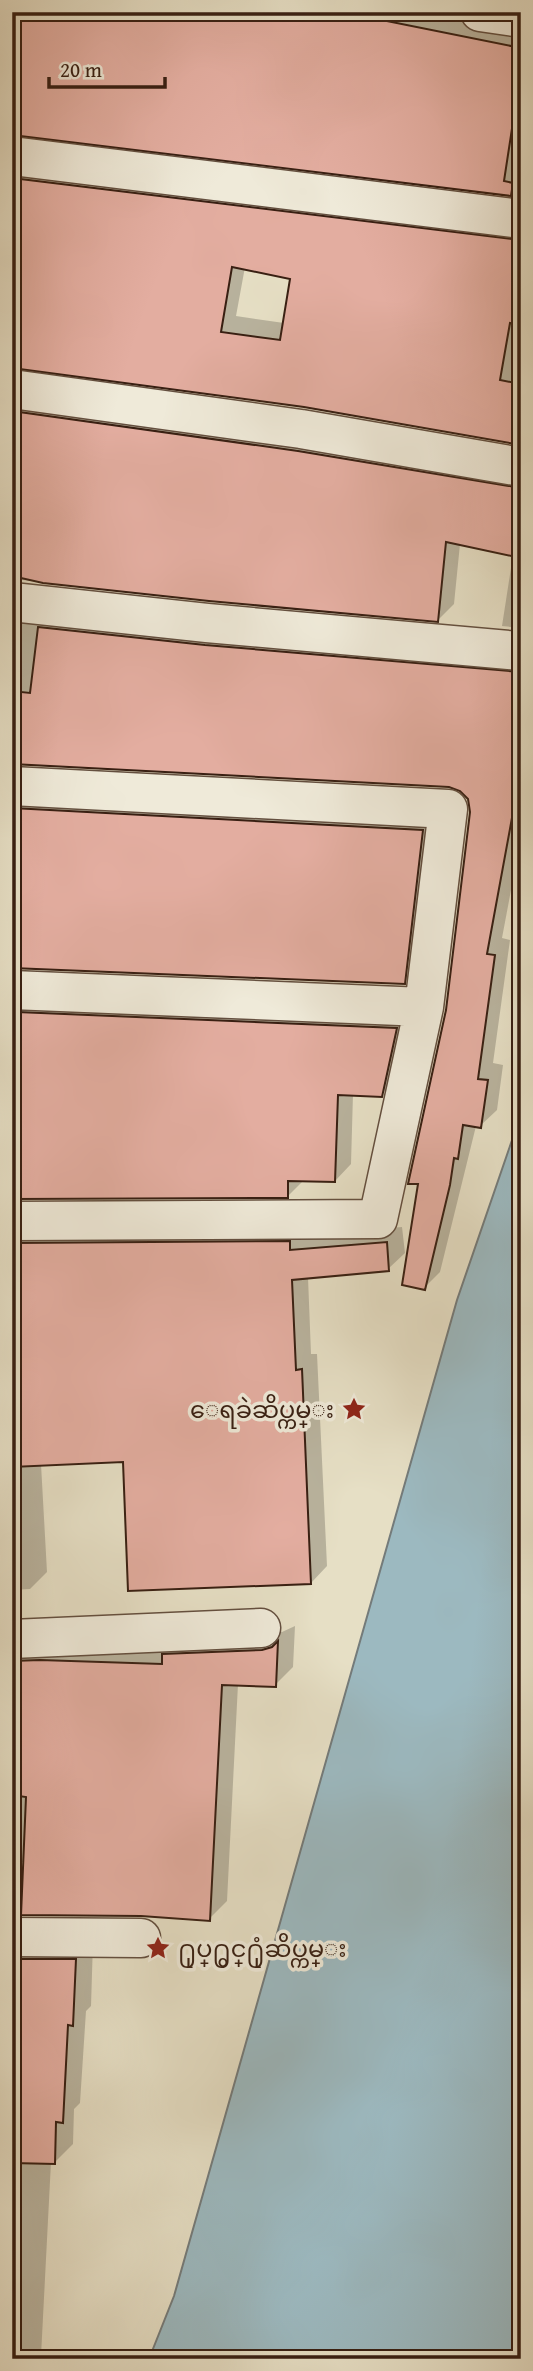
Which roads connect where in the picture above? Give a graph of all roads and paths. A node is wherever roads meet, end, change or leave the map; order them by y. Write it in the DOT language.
graph roads {
  1 [pos="480,12"];
  2 [pos="521,18"];
  3 [pos="12,156"];
  4 [pos="521,219"];
  5 [pos="12,389"];
  6 [pos="521,467"];
  7 [pos="12,602"];
  8 [pos="519,651"];
  9 [pos="12,786"];
  10 [pos="12,990"];
  11 [pos="424,1007"];
  12 [pos="12,1222"];
  13 [pos="261,1628"];
  14 [pos="12,1639"];
  15 [pos="12,1937"];
  16 [pos="141,1938"];
  1 -- 2 [label="street"];
  3 -- 4 [label="street"];
  5 -- 6 [label="street"];
  7 -- 8 [label="street"];
  9 -- 11 [label="street"];
  10 -- 11 [label="street"];
  11 -- 12 [label="street"];
  13 -- 14 [label="street"];
  15 -- 16 [label="street"];
}
